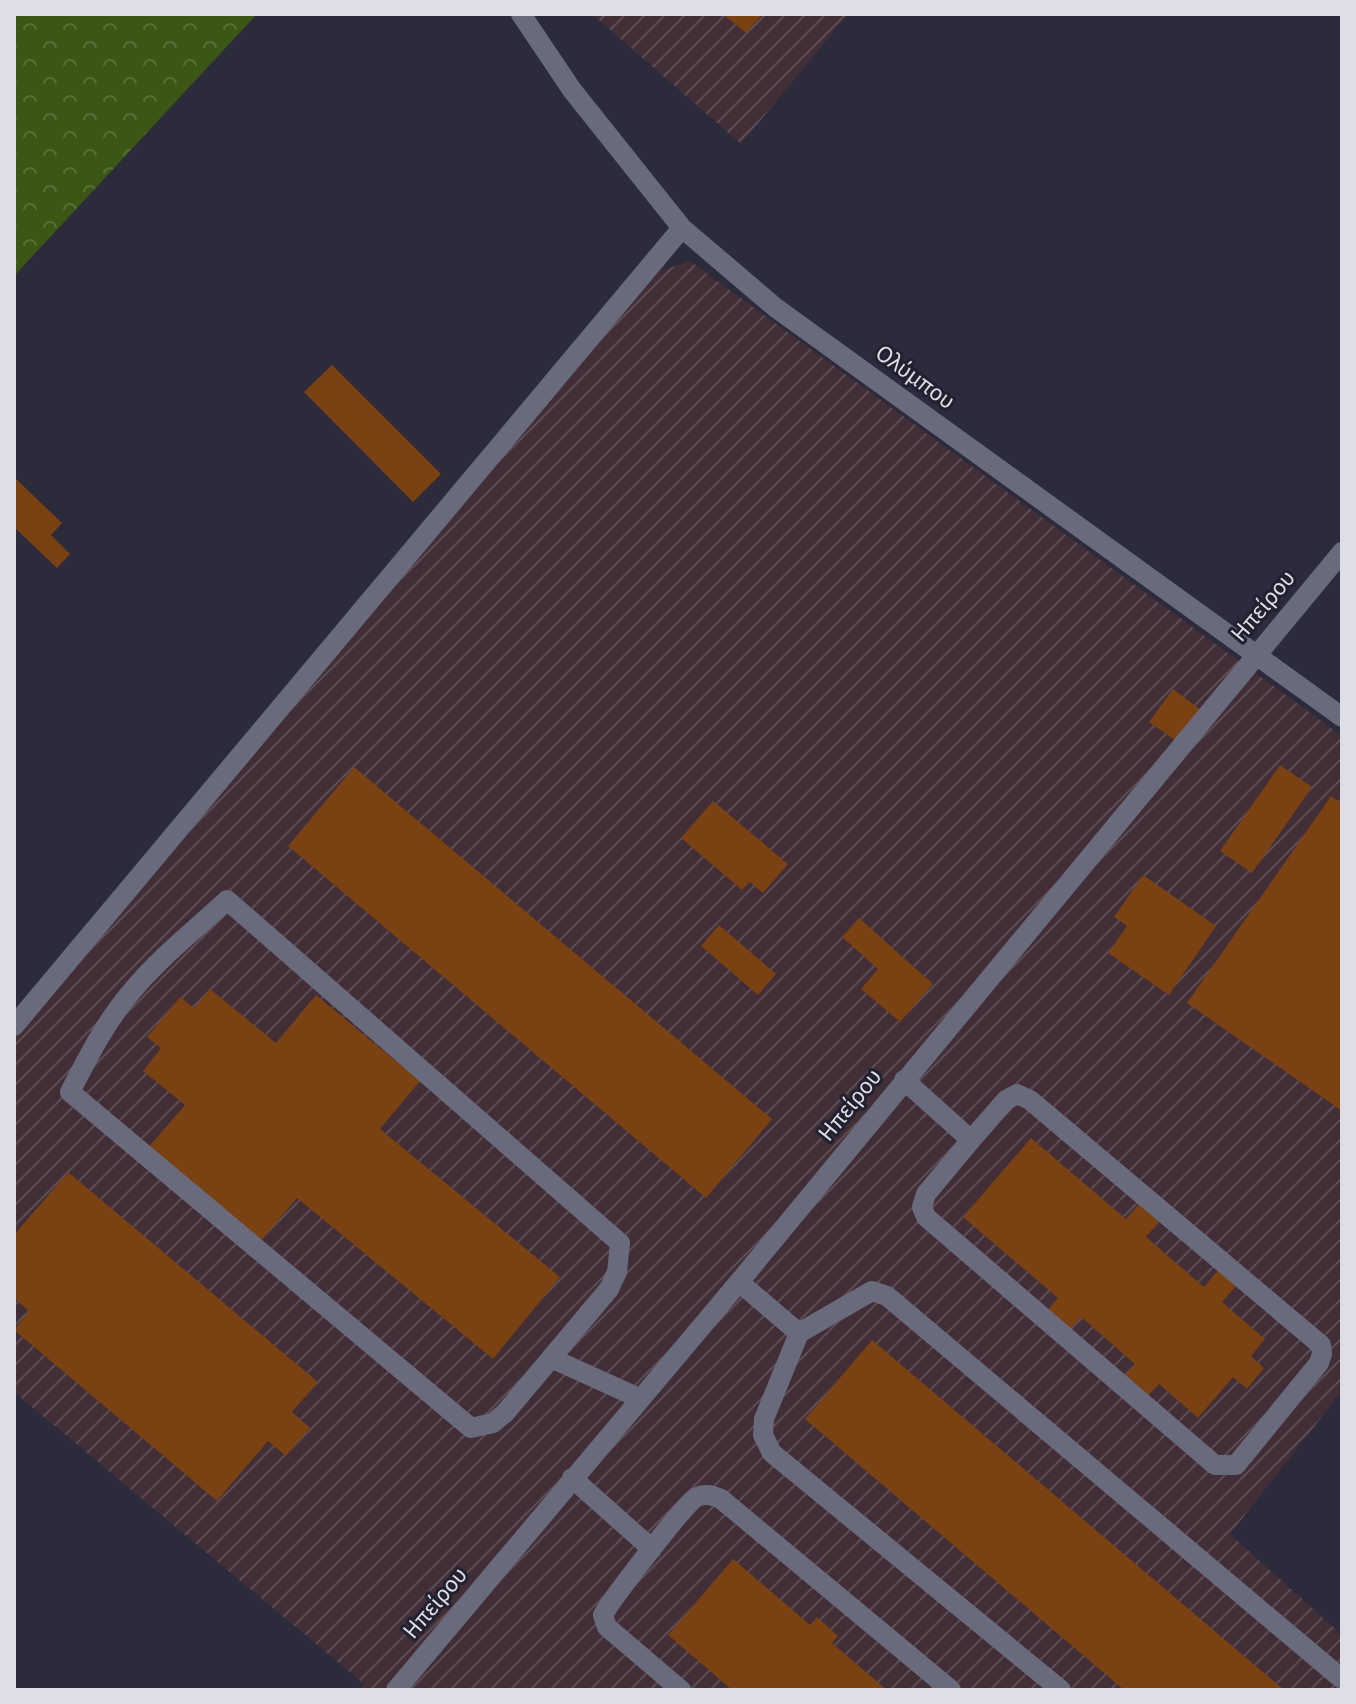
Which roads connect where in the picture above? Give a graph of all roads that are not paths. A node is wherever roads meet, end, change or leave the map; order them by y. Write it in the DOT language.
graph roads {
  1 [pos="521,14"];
  2 [pos="682,228"];
  3 [pos="1342,552"];
  4 [pos="1257,654"];
  5 [pos="1342,717"];
  6 [pos="14,1026"];
  7 [pos="904,1080"];
  8 [pos="971,1140"];
  9 [pos="739,1282"];
  10 [pos="799,1333"];
  11 [pos="553,1359"];
  12 [pos="639,1398"];
  13 [pos="572,1478"];
  14 [pos="652,1549"];
  15 [pos="1342,1679"];
  16 [pos="396,1690"];
  17 [pos="681,1690"];
  18 [pos="951,1690"];
  19 [pos="1061,1690"];
  1 -- 2 [label="street, Ολύμπου"];
  2 -- 4 [label="street, Ολύμπου"];
  2 -- 6 [label="street"];
  3 -- 4 [label="street, Ηπείρου"];
  4 -- 5 [label="street, Ολύμπου"];
  4 -- 7 [label="street, Ηπείρου"];
  7 -- 8 [label="street"];
  7 -- 9 [label="street, Ηπείρου"];
  8 -- 8 [label="street"];
  9 -- 10 [label="street"];
  9 -- 12 [label="street, Ηπείρου"];
  10 -- 15 [label="street"];
  10 -- 19 [label="street"];
  11 -- 11 [label="street"];
  11 -- 12 [label="street"];
  12 -- 13 [label="street, Ηπείρου"];
  13 -- 14 [label="street"];
  13 -- 16 [label="street, Ηπείρου"];
  14 -- 17 [label="street"];
  14 -- 18 [label="street"];
}
